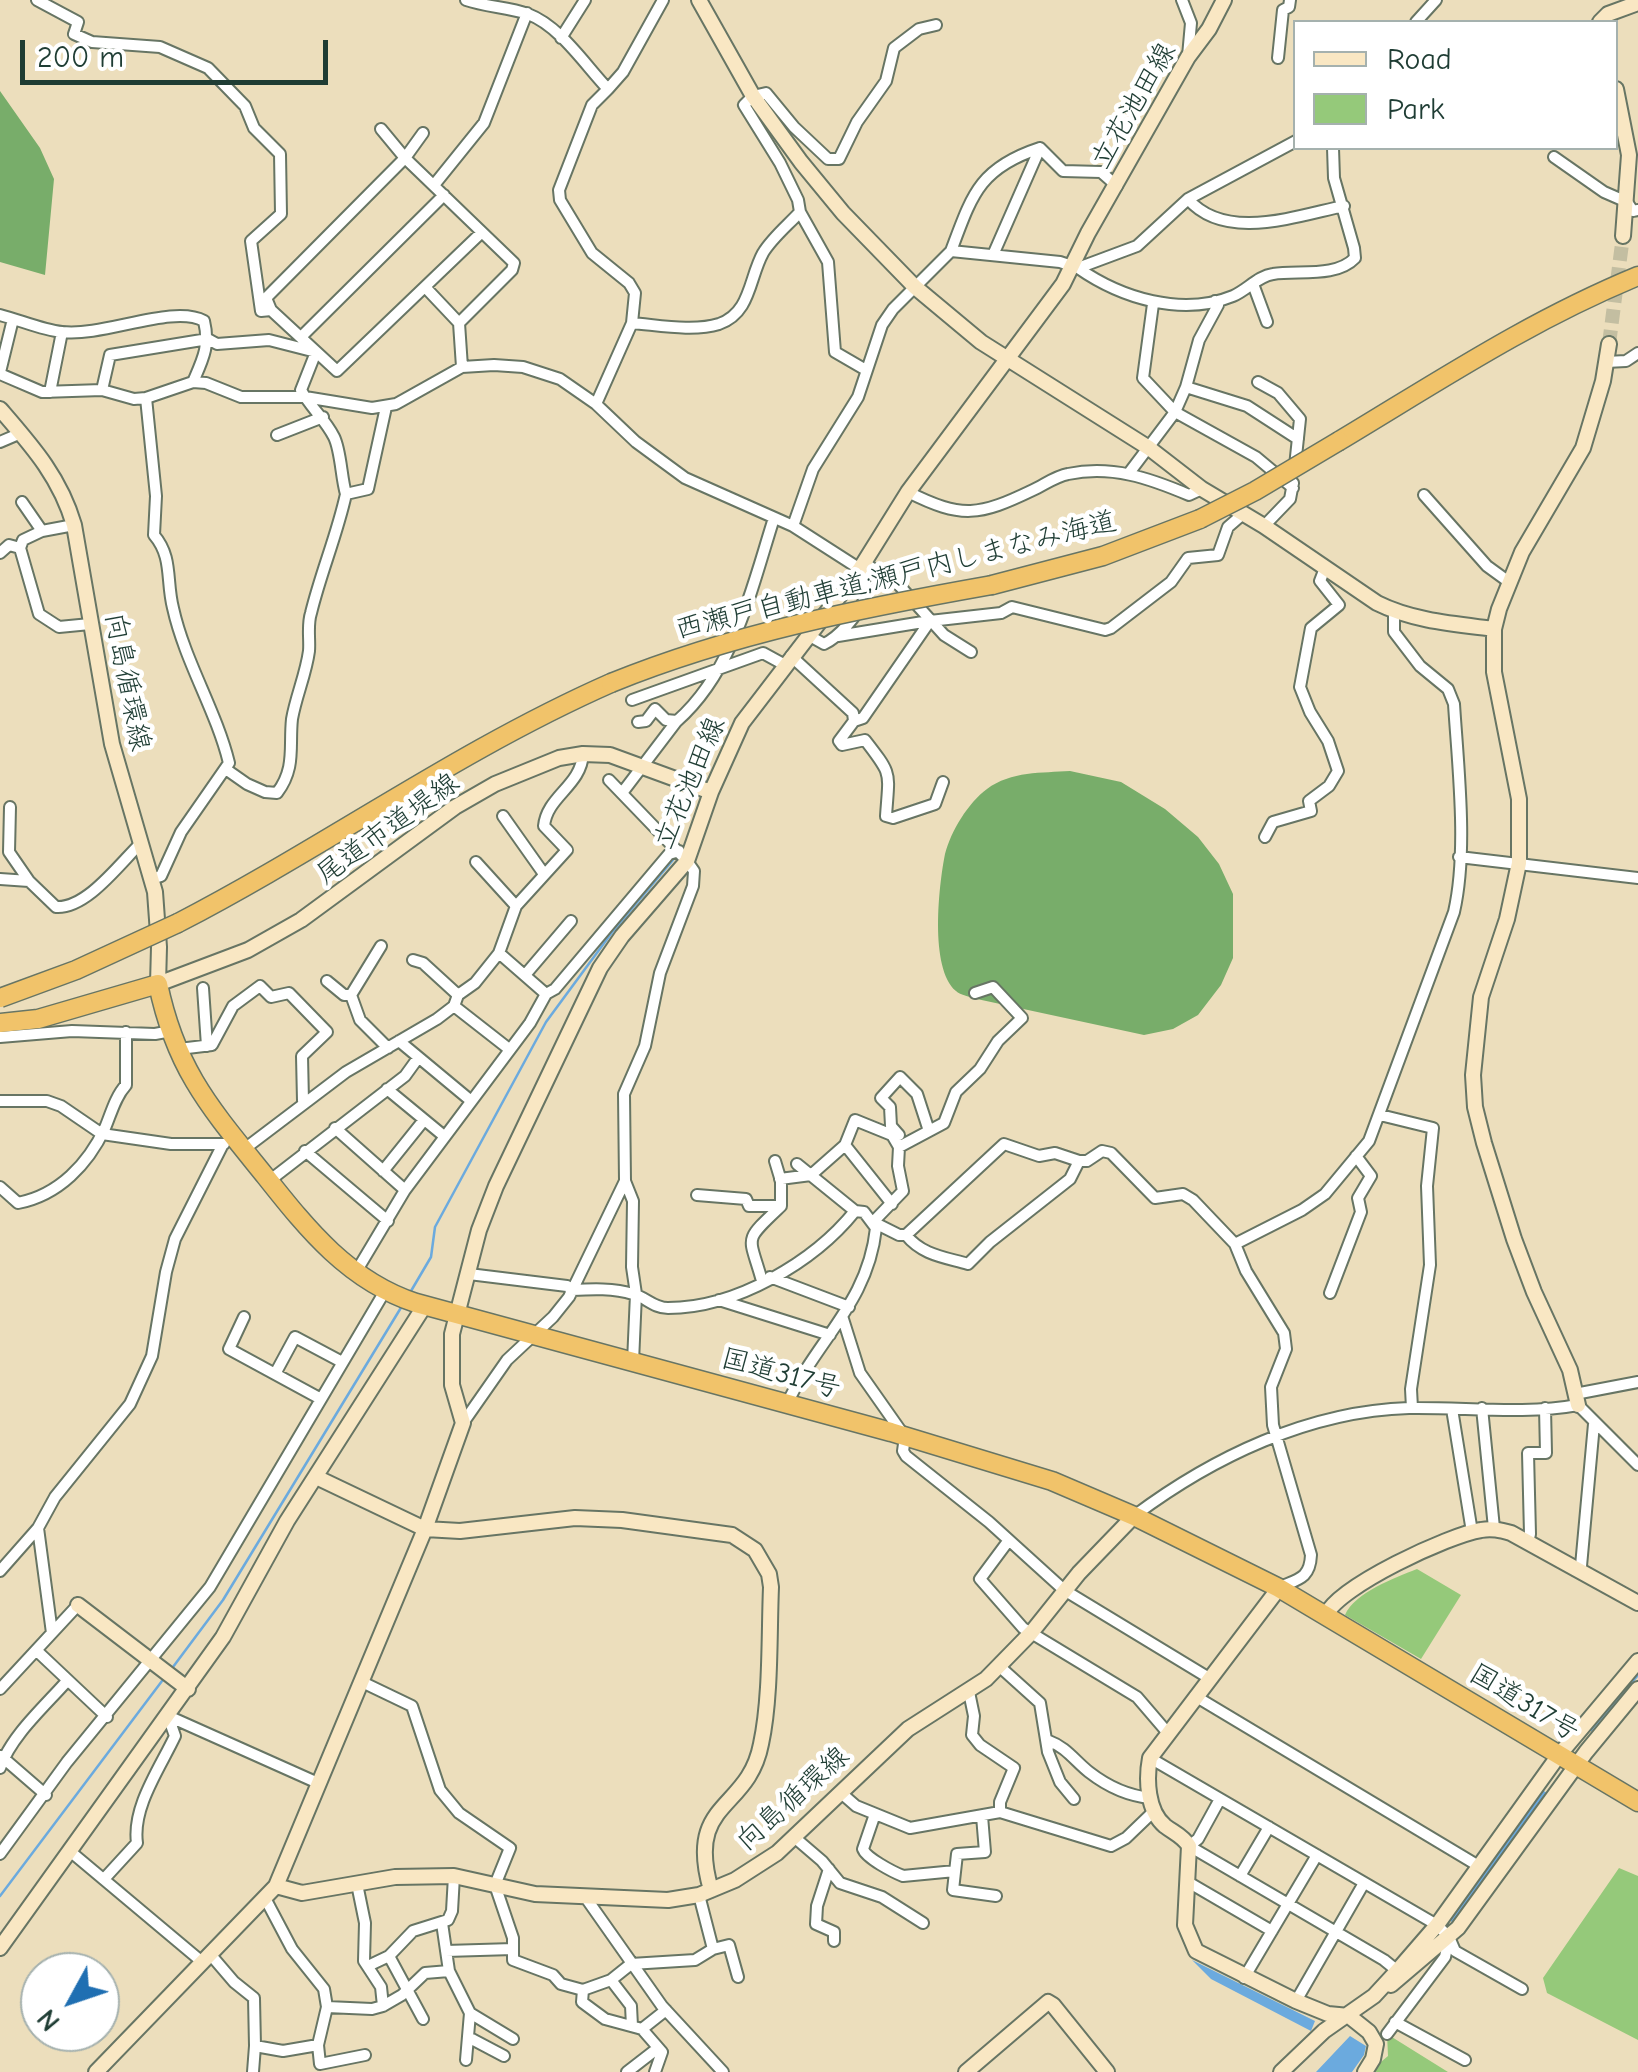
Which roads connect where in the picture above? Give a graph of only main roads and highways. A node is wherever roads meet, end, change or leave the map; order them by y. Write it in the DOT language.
graph roads {
  1 [pos="1638,276"];
  2 [pos="0,998"];
  3 [pos="0,1023"];
  4 [pos="1638,1802"];
  1 -- 2 [label="highway, 西瀬戸自動車道;瀬戸内しまなみ海道, bridge"];
  3 -- 4 [label="highway, 国道317号"];
}
